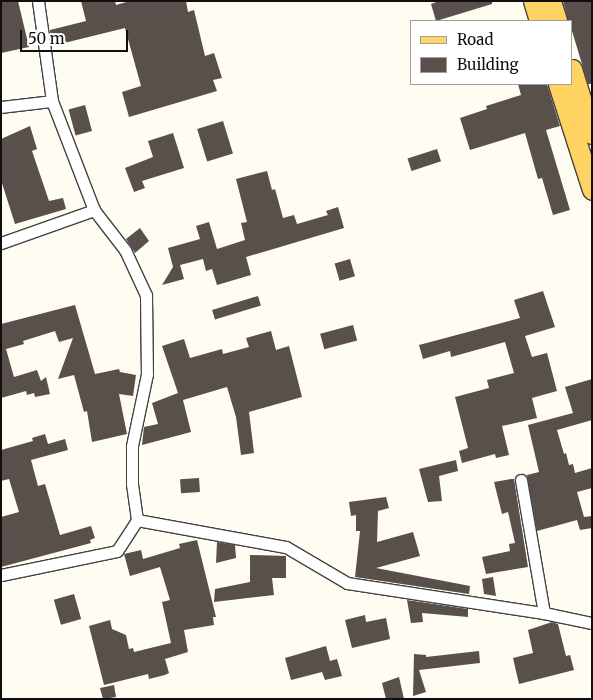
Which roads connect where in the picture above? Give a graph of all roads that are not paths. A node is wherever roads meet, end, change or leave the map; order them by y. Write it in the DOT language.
graph roads {
  1 [pos="38,1"];
  2 [pos="532,1"];
  3 [pos="551,1"];
  4 [pos="539,20"];
  5 [pos="557,20"];
  6 [pos="573,72"];
  7 [pos="558,85"];
  8 [pos="52,101"];
  9 [pos="1,107"];
  10 [pos="592,134"];
  11 [pos="592,190"];
  12 [pos="94,210"];
  13 [pos="1,242"];
  14 [pos="521,480"];
  15 [pos="137,520"];
  16 [pos="1,576"];
  17 [pos="544,613"];
  18 [pos="592,623"];
  1 -- 8 [label="street"];
  2 -- 4 [label="main road"];
  3 -- 5 [label="main road"];
  6 -- 10 [label="main road"];
  7 -- 11 [label="main road"];
  8 -- 9 [label="street"];
  8 -- 12 [label="street"];
  12 -- 13 [label="street"];
  12 -- 15 [label="street"];
  14 -- 17 [label="street"];
  15 -- 16 [label="street"];
  15 -- 17 [label="street"];
  17 -- 18 [label="street"];
}
